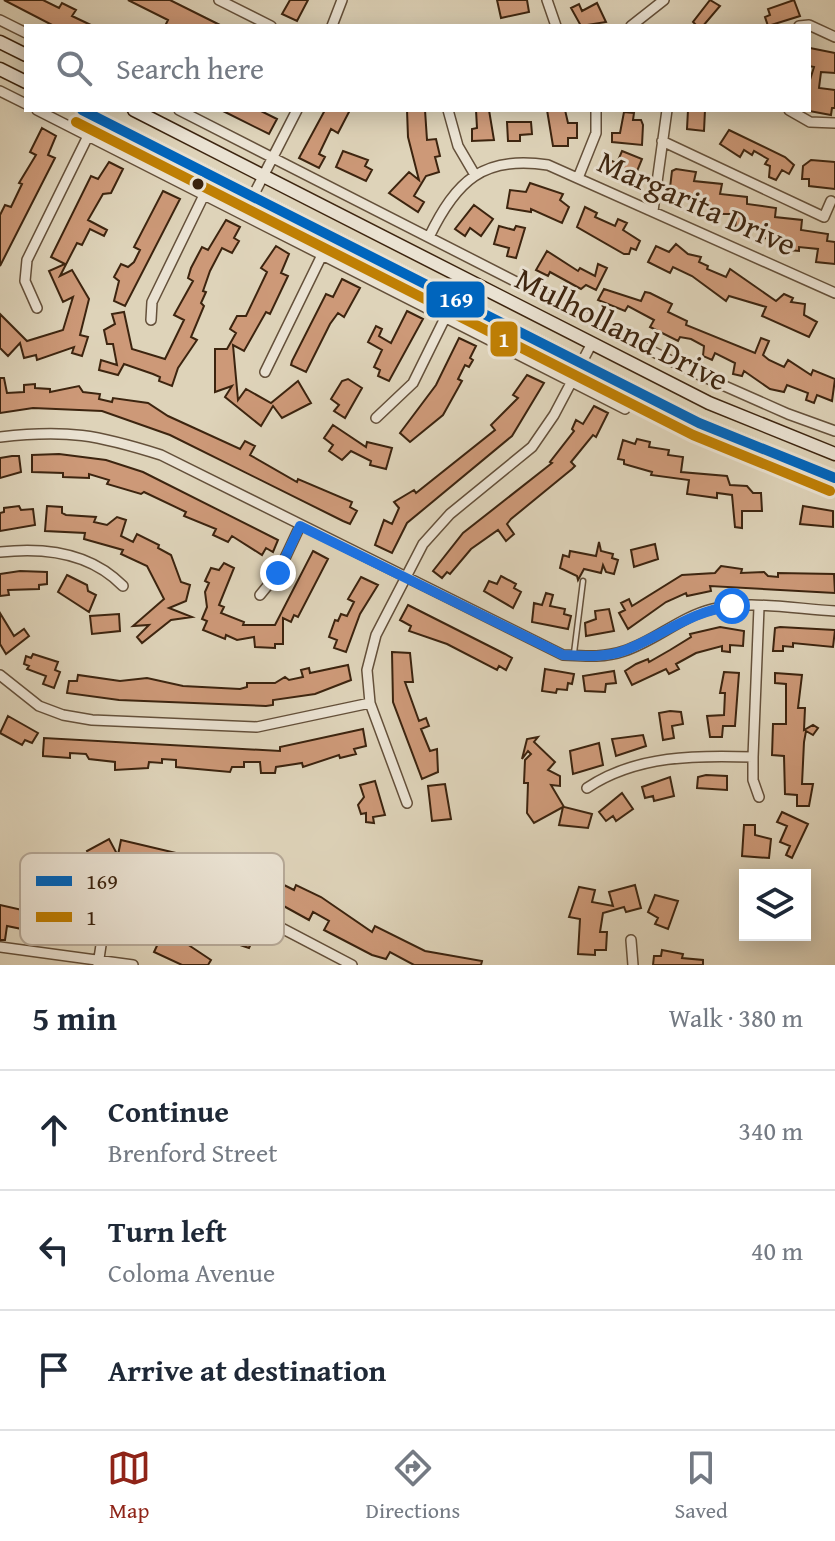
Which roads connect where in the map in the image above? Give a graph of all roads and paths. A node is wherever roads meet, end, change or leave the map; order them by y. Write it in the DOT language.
graph roads {
  1 [pos="219,0"];
  2 [pos="342,0"];
  3 [pos="547,0"];
  4 [pos="664,0"];
  5 [pos="0,20"];
  6 [pos="267,24"];
  7 [pos="333,24"];
  8 [pos="555,24"];
  9 [pos="634,24"];
  10 [pos="811,26"];
  11 [pos="24,32"];
  12 [pos="835,37"];
  13 [pos="0,42"];
  14 [pos="24,54"];
  15 [pos="0,69"];
  16 [pos="24,81"];
  17 [pos="0,91"];
  18 [pos="24,103"];
  19 [pos="41,112"];
  20 [pos="86,112"];
  21 [pos="138,112"];
  22 [pos="183,112"];
  23 [pos="296,112"];
  24 [pos="449,112"];
  25 [pos="596,112"];
  26 [pos="667,112"];
  27 [pos="792,112"];
  28 [pos="835,123"];
  29 [pos="88,136"];
  30 [pos="662,141"];
  31 [pos="273,158"];
  32 [pos="475,175"];
  33 [pos="264,176"];
  34 [pos="578,178"];
  35 [pos="204,195"];
  36 [pos="253,196"];
  37 [pos="831,201"];
  38 [pos="653,211"];
  39 [pos="429,237"];
  40 [pos="322,255"];
  41 [pos="835,293"];
  42 [pos="37,308"];
  43 [pos="445,318"];
  44 [pos="151,320"];
  45 [pos="592,343"];
  46 [pos="581,363"];
  47 [pos="265,372"];
  48 [pos="572,381"];
  49 [pos="625,409"];
  50 [pos="376,418"];
  51 [pos="835,431"];
  52 [pos="0,437"];
  53 [pos="835,454"];
  54 [pos="835,478"];
  55 [pos="300,526"];
  56 [pos="0,552"];
  57 [pos="404,577"];
  58 [pos="583,581"];
  59 [pos="123,586"];
  60 [pos="260,595"];
  61 [pos="759,607"];
  62 [pos="835,611"];
  63 [pos="574,655"];
  64 [pos="0,675"];
  65 [pos="370,703"];
  66 [pos="753,757"];
  67 [pos="587,788"];
  68 [pos="759,797"];
  69 [pos="407,803"];
  70 [pos="284,929"];
  71 [pos="631,940"];
  72 [pos="0,947"];
  73 [pos="99,962"];
  74 [pos="133,965"];
  75 [pos="352,965"];
  76 [pos="633,965"];
  1 -- 6 [label="street"];
  2 -- 7 [label="street"];
  3 -- 8 [label="street"];
  4 -- 9 [label="street"];
  5 -- 11 [label="street"];
  10 -- 12 [label="street"];
  13 -- 14 [label="main road"];
  15 -- 16 [label="main road"];
  17 -- 18 [label="street"];
  19 -- 29 [label="street"];
  20 -- 36 [label="main road, Mulholland Drive"];
  21 -- 33 [label="main road, Mulholland Drive"];
  22 -- 31 [label="street"];
  23 -- 31 [label="street"];
  24 -- 32 [label="street"];
  25 -- 34 [label="street"];
  26 -- 30 [label="street"];
  27 -- 28 [label="street"];
  29 -- 35 [label="street"];
  29 -- 42 [label="street"];
  30 -- 37 [label="street"];
  30 -- 38 [label="street"];
  31 -- 33 [label="street"];
  31 -- 39 [label="street"];
  32 -- 34 [label="street, Margarita Drive"];
  32 -- 39 [label="street, Margarita Drive"];
  33 -- 36 [label="street"];
  33 -- 45 [label="main road, Mulholland Drive"];
  34 -- 38 [label="street, Margarita Drive"];
  35 -- 40 [label="street"];
  35 -- 44 [label="street"];
  36 -- 46 [label="main road, Mulholland Drive"];
  38 -- 41 [label="street, Margarita Drive"];
  39 -- 51 [label="street"];
  40 -- 43 [label="street"];
  40 -- 47 [label="street"];
  43 -- 48 [label="street"];
  43 -- 50 [label="street"];
  45 -- 46 [label="street"];
  45 -- 53 [label="main road, Mulholland Drive"];
  46 -- 48 [label="street"];
  46 -- 54 [label="main road, Mulholland Drive"];
  48 -- 49 [label="street"];
  48 -- 57 [label="street"];
  52 -- 55 [label="street"];
  55 -- 57 [label="street"];
  55 -- 60 [label="street"];
  56 -- 59 [label="street"];
  57 -- 63 [label="street"];
  57 -- 65 [label="street"];
  58 -- 63 [label="lane"];
  61 -- 62 [label="street"];
  61 -- 63 [label="street"];
  61 -- 66 [label="street"];
  64 -- 65 [label="street"];
  65 -- 69 [label="street"];
  66 -- 67 [label="street"];
  66 -- 68 [label="street"];
  70 -- 75 [label="street"];
  71 -- 76 [label="street"];
  72 -- 73 [label="street"];
  73 -- 74 [label="street"];
}
